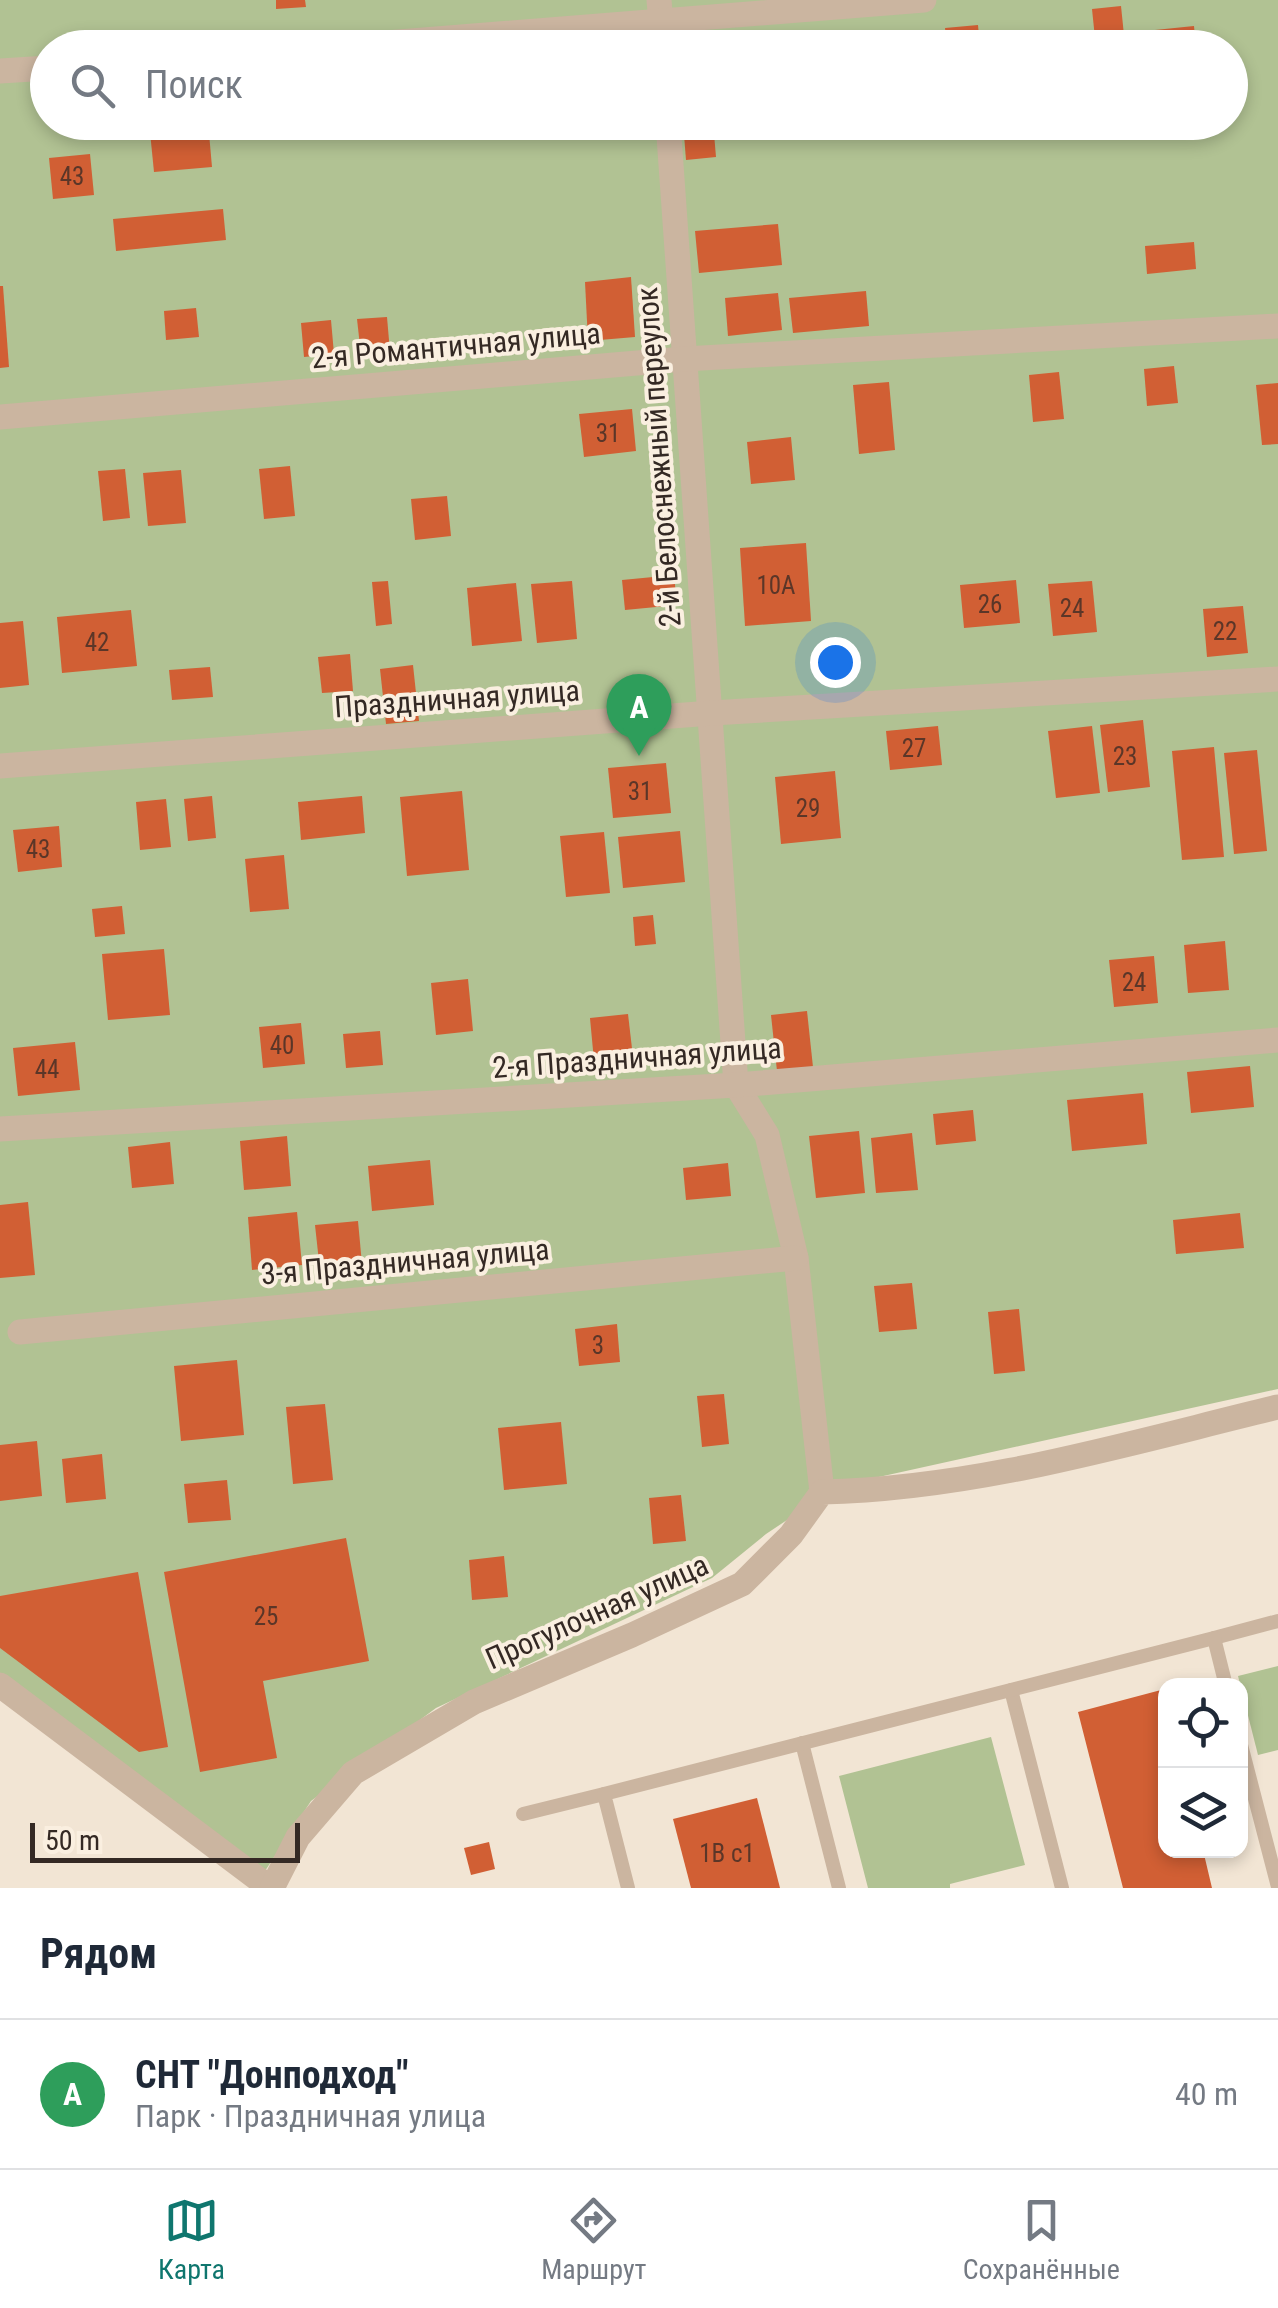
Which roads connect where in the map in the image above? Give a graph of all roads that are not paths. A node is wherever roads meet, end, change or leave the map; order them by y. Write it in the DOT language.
graph roads {
  1 [pos="924,0"];
  2 [pos="661,24"];
  3 [pos="577,30"];
  4 [pos="30,69"];
  5 [pos="0,71"];
  6 [pos="669,140"];
  7 [pos="1278,326"];
  8 [pos="684,359"];
  9 [pos="0,417"];
  10 [pos="1278,679"];
  11 [pos="712,713"];
  12 [pos="0,766"];
  13 [pos="1278,1040"];
  14 [pos="736,1086"];
  15 [pos="0,1129"];
  16 [pos="796,1258"];
  17 [pos="20,1332"];
  18 [pos="1278,1407"];
  19 [pos="822,1492"];
  20 [pos="1278,1621"];
  21 [pos="1214,1638"];
  22 [pos="1224,1678"];
  23 [pos="0,1685"];
  24 [pos="1011,1690"];
  25 [pos="802,1743"];
  26 [pos="1248,1767"];
  27 [pos="604,1794"];
  28 [pos="523,1814"];
  29 [pos="1273,1849"];
  30 [pos="1278,1887"];
  31 [pos="271,1888"];
  32 [pos="628,1888"];
  33 [pos="840,1888"];
  34 [pos="1062,1888"];
  1 -- 2 [label="street"];
  2 -- 3 [label="street"];
  4 -- 5 [label="street"];
  6 -- 8 [label="street, 2-й Белоснежный переулок"];
  7 -- 8 [label="street, 2-я Романтичная улица"];
  8 -- 9 [label="street, 2-я Романтичная улица"];
  8 -- 11 [label="street, 2-й Белоснежный переулок"];
  10 -- 11 [label="street, Праздничная улица"];
  11 -- 12 [label="street, Праздничная улица"];
  11 -- 14 [label="street, 2-й Белоснежный переулок"];
  13 -- 14 [label="street, 2-я Праздничная улица"];
  14 -- 15 [label="street, 2-я Праздничная улица"];
  14 -- 16 [label="street, 2-й Белоснежный переулок"];
  16 -- 17 [label="street, 3-я Праздничная улица"];
  16 -- 19 [label="street, 2-й Белоснежный переулок"];
  18 -- 19 [label="street"];
  19 -- 31 [label="street, Прогулочная улица"];
  20 -- 21 [label="lane"];
  21 -- 22 [label="lane"];
  21 -- 24 [label="lane"];
  23 -- 31 [label="street, Прогулочная улица"];
  24 -- 25 [label="lane"];
  24 -- 34 [label="lane"];
  25 -- 27 [label="lane"];
  25 -- 33 [label="lane"];
  26 -- 29 [label="lane"];
  27 -- 28 [label="lane"];
  27 -- 32 [label="lane"];
  29 -- 30 [label="lane"];
}
